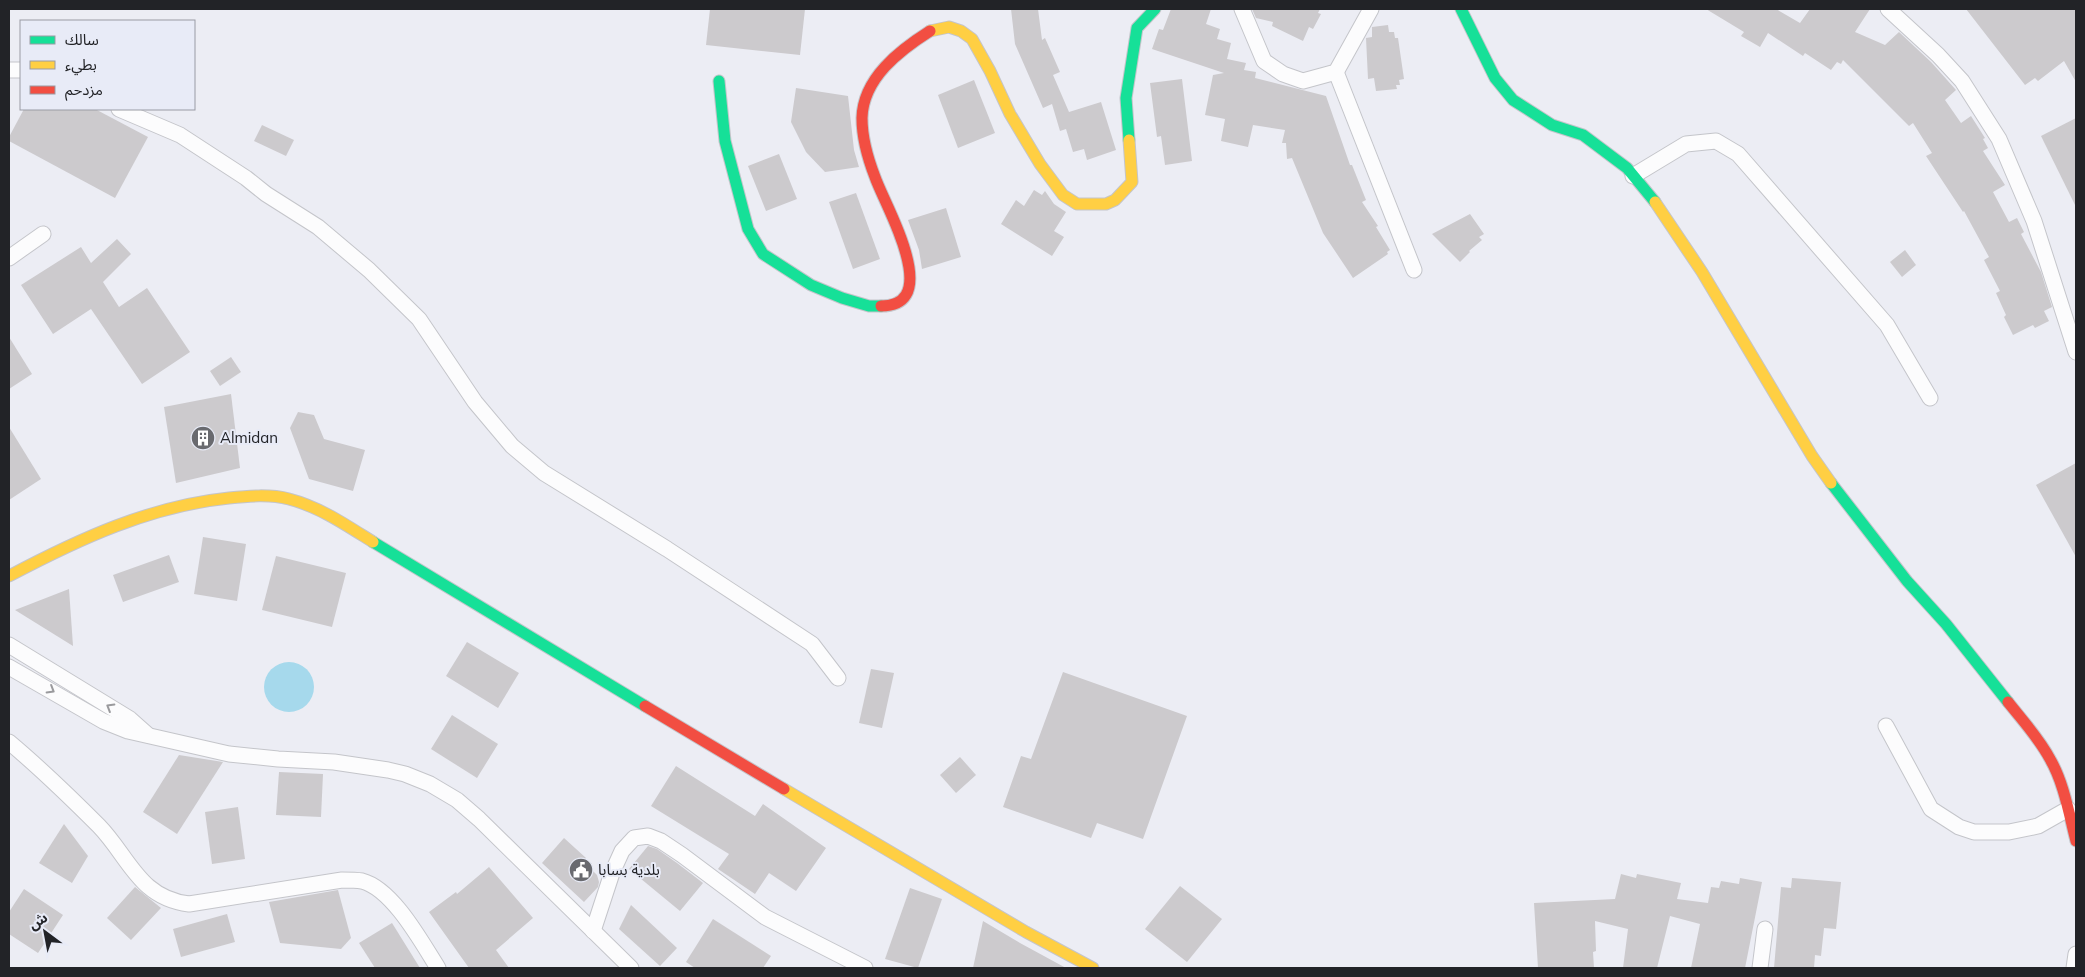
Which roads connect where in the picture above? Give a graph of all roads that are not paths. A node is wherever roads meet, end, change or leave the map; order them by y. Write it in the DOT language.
graph roads {
  1 [pos="1156,9"];
  2 [pos="1242,9"];
  3 [pos="1371,9"];
  4 [pos="1461,9"];
  5 [pos="1888,9"];
  6 [pos="1336,72"];
  7 [pos="719,81"];
  8 [pos="121,110"];
  9 [pos="1633,176"];
  10 [pos="43,234"];
  11 [pos="9,258"];
  12 [pos="1414,270"];
  13 [pos="2076,352"];
  14 [pos="1930,398"];
  15 [pos="9,576"];
  16 [pos="9,645"];
  17 [pos="9,667"];
  18 [pos="838,678"];
  19 [pos="1886,726"];
  20 [pos="149,736"];
  21 [pos="9,742"];
  22 [pos="2068,809"];
  23 [pos="2076,841"];
  24 [pos="1765,930"];
  25 [pos="593,931"];
  26 [pos="2076,954"];
  27 [pos="438,968"];
  28 [pos="631,968"];
  29 [pos="865,968"];
  30 [pos="1093,968"];
  31 [pos="1760,968"];
  32 [pos="2074,968"];
  1 -- 7 [label="street"];
  2 -- 6 [label="street"];
  3 -- 6 [label="street"];
  4 -- 9 [label="street"];
  5 -- 13 [label="street"];
  6 -- 12 [label="street"];
  8 -- 18 [label="street"];
  9 -- 14 [label="street"];
  9 -- 22 [label="street"];
  10 -- 11 [label="street"];
  15 -- 30 [label="street"];
  20 -- 16 [label="street, one-way"];
  17 -- 20 [label="street, one-way"];
  19 -- 22 [label="street"];
  20 -- 25 [label="street"];
  21 -- 27 [label="street"];
  22 -- 23 [label="street"];
  24 -- 31 [label="street"];
  25 -- 28 [label="street"];
  25 -- 29 [label="street"];
  26 -- 32 [label="street"];
}
